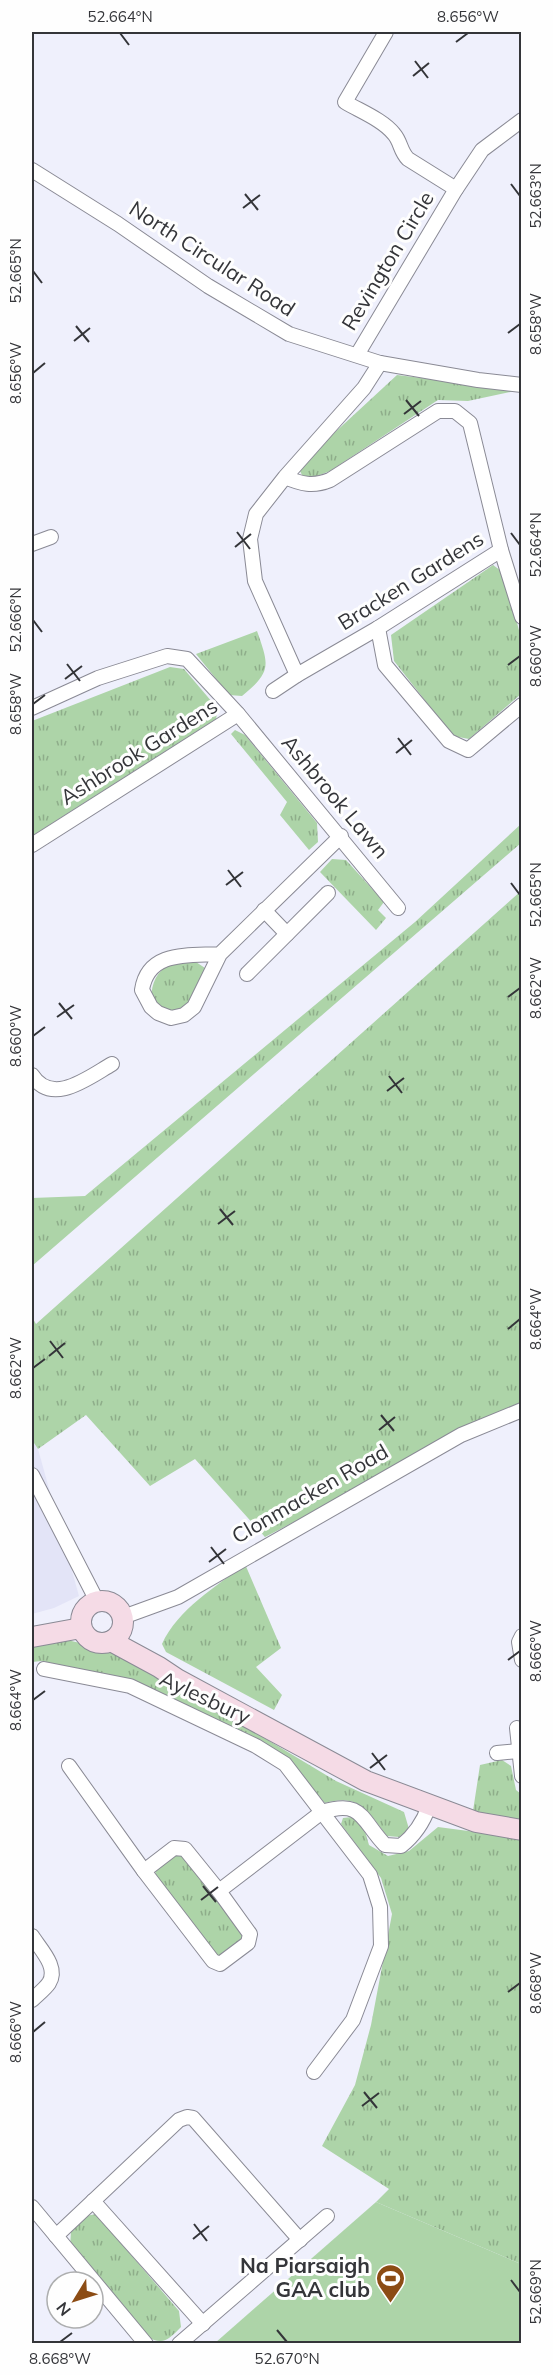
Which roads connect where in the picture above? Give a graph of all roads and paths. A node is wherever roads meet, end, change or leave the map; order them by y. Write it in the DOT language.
graph roads {
  1 [pos="386,32"];
  2 [pos="522,120"];
  3 [pos="32,170"];
  4 [pos="456,189"];
  5 [pos="357,355"];
  6 [pos="380,363"];
  7 [pos="522,385"];
  8 [pos="285,477"];
  9 [pos="51,537"];
  10 [pos="32,544"];
  11 [pos="501,550"];
  12 [pos="522,617"];
  13 [pos="378,628"];
  14 [pos="297,675"];
  15 [pos="273,691"];
  16 [pos="522,705"];
  17 [pos="32,708"];
  18 [pos="238,714"];
  19 [pos="340,836"];
  20 [pos="32,845"];
  21 [pos="328,893"];
  22 [pos="398,908"];
  23 [pos="264,910"];
  24 [pos="287,934"];
  25 [pos="220,954"];
  26 [pos="247,974"];
  27 [pos="112,1064"];
  28 [pos="32,1075"];
  29 [pos="522,1410"];
  30 [pos="32,1475"];
  31 [pos="97,1601"];
  32 [pos="81,1628"];
  33 [pos="119,1628"];
  34 [pos="522,1636"];
  35 [pos="32,1637"];
  36 [pos="522,1660"];
  37 [pos="44,1669"];
  38 [pos="517,1728"];
  39 [pos="518,1751"];
  40 [pos="497,1753"];
  41 [pos="69,1766"];
  42 [pos="522,1776"];
  43 [pos="429,1806"];
  44 [pos="322,1812"];
  45 [pos="522,1830"];
  46 [pos="144,1871"];
  47 [pos="219,1890"];
  48 [pos="32,1936"];
  49 [pos="32,2000"];
  50 [pos="314,2072"];
  51 [pos="93,2201"];
  52 [pos="32,2207"];
  53 [pos="327,2216"];
  54 [pos="56,2236"];
  55 [pos="300,2240"];
  56 [pos="203,2324"];
  57 [pos="146,2343"];
  58 [pos="180,2343"];
  1 -- 4 [label="street, Revington Circle"];
  2 -- 4 [label="street, Revington Circle"];
  3 -- 5 [label="street, North Circular Road"];
  4 -- 5 [label="street, Revington Circle"];
  5 -- 6 [label="street, North Circular Road"];
  6 -- 7 [label="street, North Circular Road"];
  6 -- 8 [label="street"];
  8 -- 11 [label="street, Bracken Gardens"];
  8 -- 14 [label="street"];
  9 -- 10 [label="street"];
  11 -- 12 [label="street"];
  11 -- 13 [label="street, Bracken Gardens"];
  13 -- 14 [label="street, Bracken Gardens"];
  13 -- 16 [label="street"];
  14 -- 15 [label="street, Bracken Gardens"];
  17 -- 18 [label="street, Ashbrook Lawn"];
  18 -- 19 [label="street, Ashbrook Lawn"];
  18 -- 20 [label="street, Ashbrook Gardens"];
  19 -- 22 [label="street, Ashbrook Lawn"];
  19 -- 23 [label="street"];
  21 -- 24 [label="street"];
  23 -- 24 [label="street"];
  23 -- 25 [label="street"];
  24 -- 26 [label="street"];
  25 -- 25 [label="street"];
  27 -- 28 [label="street"];
  29 -- 33 [label="street, Clonmacken Road"];
  30 -- 31 [label="street"];
  31 -- 32 [label="street"];
  31 -- 33 [label="street"];
  32 -- 33 [label="street"];
  32 -- 35 [label="street"];
  33 -- 43 [label="street"];
  34 -- 36 [label="street"];
  37 -- 44 [label="street, Aylesbury"];
  38 -- 39 [label="street"];
  39 -- 40 [label="street"];
  39 -- 42 [label="street"];
  41 -- 46 [label="street"];
  43 -- 44 [label="street"];
  43 -- 45 [label="street"];
  44 -- 47 [label="street"];
  44 -- 50 [label="street, Aylesbury"];
  46 -- 47 [label="street"];
  46 -- 47 [label="street"];
  48 -- 49 [label="street"];
  51 -- 54 [label="street"];
  51 -- 55 [label="street"];
  51 -- 56 [label="street"];
  52 -- 54 [label="street"];
  53 -- 55 [label="street"];
  54 -- 57 [label="street"];
  55 -- 56 [label="street"];
  56 -- 58 [label="street"];
}
